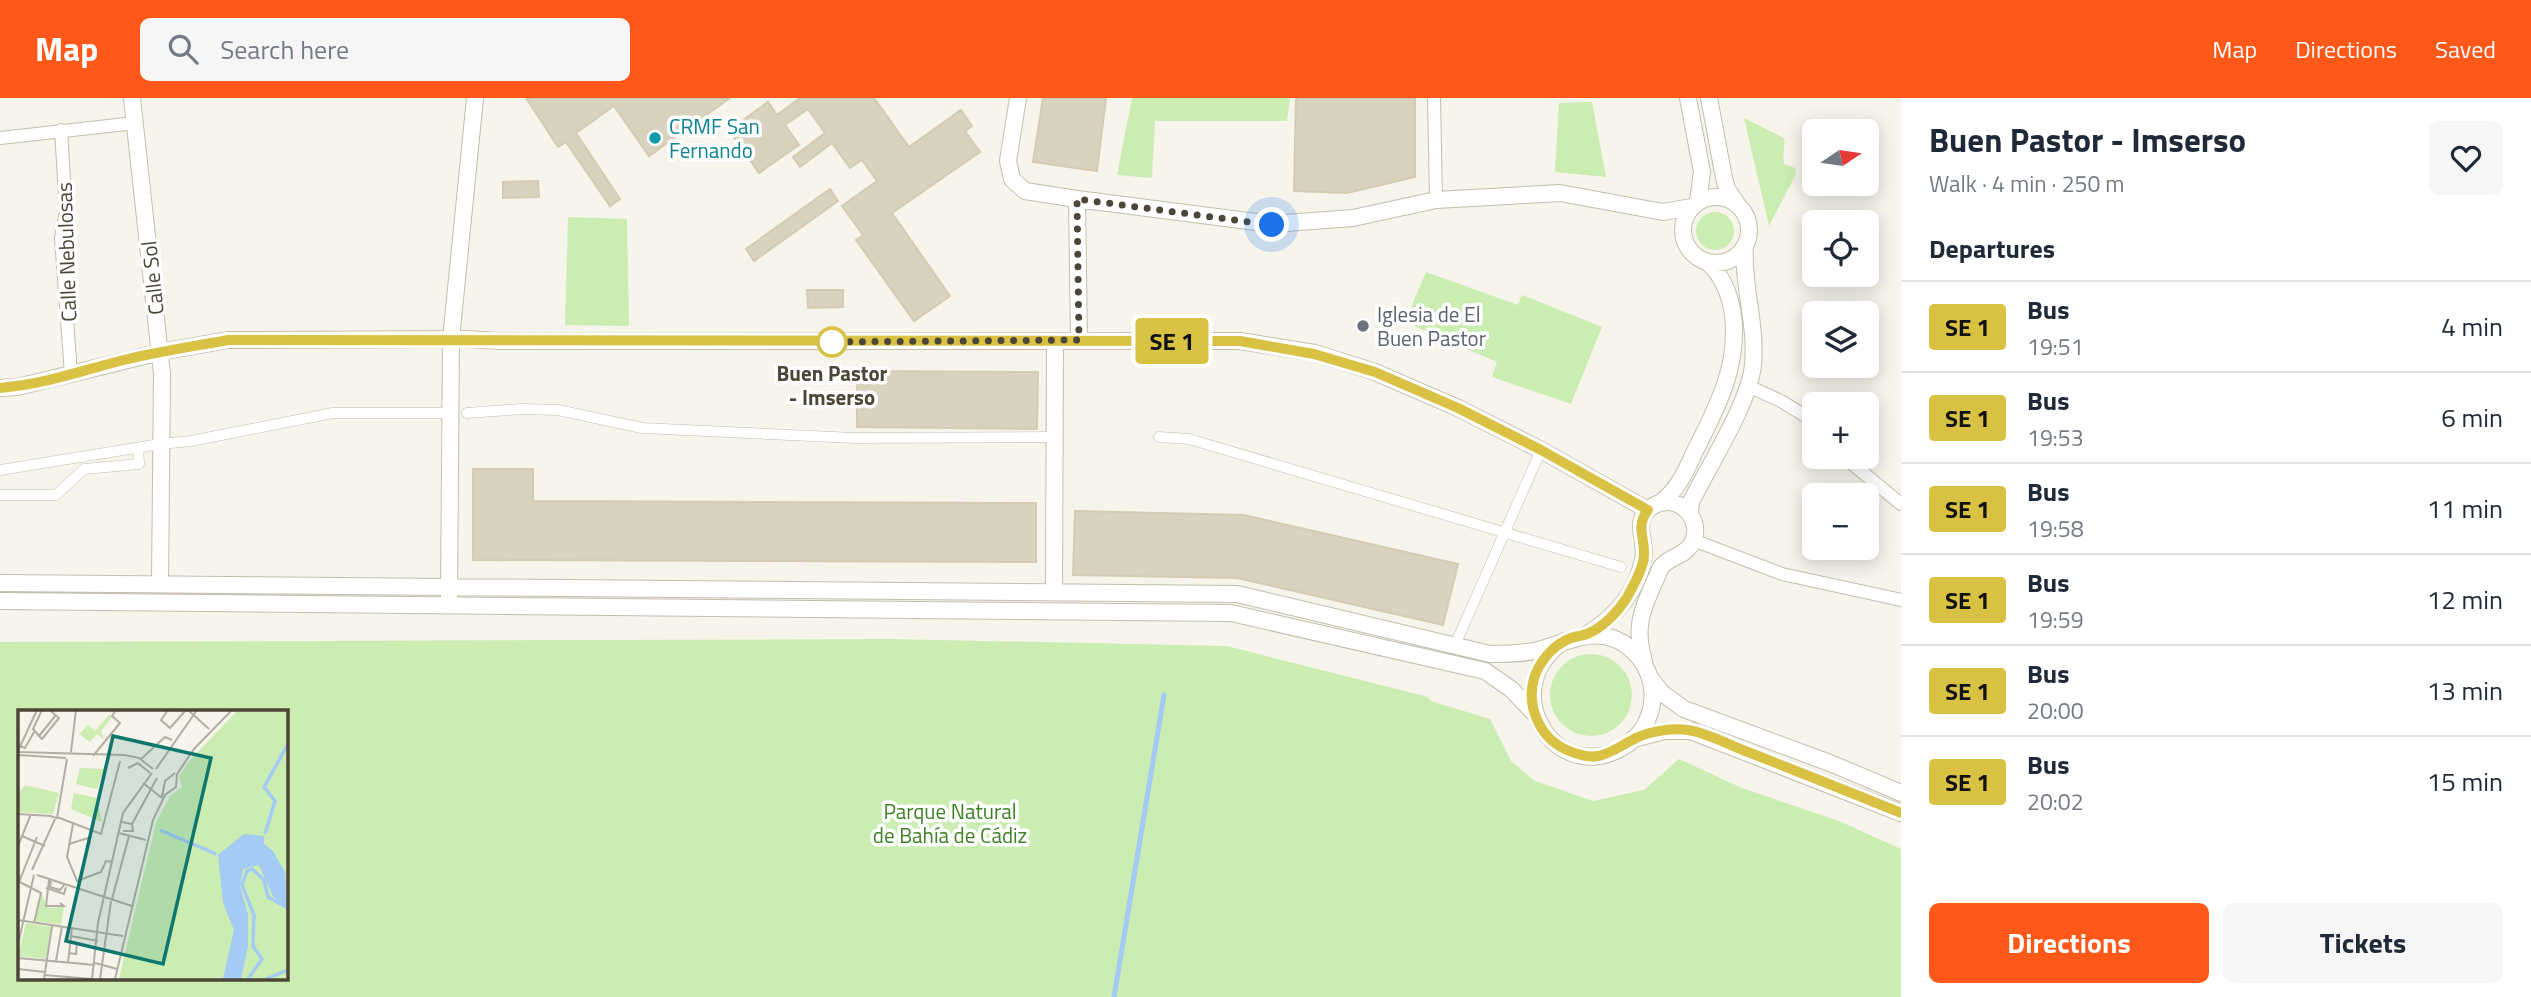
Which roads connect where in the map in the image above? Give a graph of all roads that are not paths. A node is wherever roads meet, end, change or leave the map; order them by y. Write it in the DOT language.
graph roads {
  1 [pos="132,98"];
  2 [pos="475,98"];
  3 [pos="1018,98"];
  4 [pos="1434,98"];
  5 [pos="1688,98"];
  6 [pos="1709,98"];
  7 [pos="135,123"];
  8 [pos="61,130"];
  9 [pos="0,138"];
  10 [pos="1077,199"];
  11 [pos="1436,200"];
  12 [pos="1695,204"];
  13 [pos="1739,206"];
  14 [pos="1663,212"];
  15 [pos="1684,239"];
  16 [pos="1745,246"];
  17 [pos="1708,263"];
  18 [pos="450,339"];
  19 [pos="1079,340"];
  20 [pos="1055,341"];
  21 [pos="160,352"];
  22 [pos="71,374"];
  23 [pos="1748,386"];
  24 [pos="0,388"];
  25 [pos="449,413"];
  26 [pos="467,414"];
  27 [pos="1802,414"];
  28 [pos="1055,437"];
  29 [pos="1159,438"];
  30 [pos="160,444"];
  31 [pos="138,448"];
  32 [pos="1541,450"];
  33 [pos="1859,469"];
  34 [pos="0,470"];
  35 [pos="0,495"];
  36 [pos="1901,504"];
  37 [pos="1655,506"];
  38 [pos="1690,512"];
  39 [pos="1504,532"];
  40 [pos="1642,540"];
  41 [pos="1693,540"];
  42 [pos="1674,557"];
  43 [pos="1621,567"];
  44 [pos="0,583"];
  45 [pos="160,584"];
  46 [pos="449,588"];
  47 [pos="1054,592"];
  48 [pos="1901,600"];
  49 [pos="0,601"];
  50 [pos="449,606"];
  51 [pos="1586,635"];
  52 [pos="1564,641"];
  53 [pos="1455,645"];
  54 [pos="1648,672"];
  55 [pos="1534,713"];
  56 [pos="1633,739"];
  57 [pos="1901,793"];
  58 [pos="1901,813"];
  1 -- 7 [label="street, Calle Sol"];
  2 -- 18 [label="street"];
  3 -- 10 [label="street"];
  4 -- 11 [label="street"];
  5 -- 12 [label="street"];
  6 -- 13 [label="street"];
  7 -- 8 [label="street"];
  7 -- 21 [label="street, Calle Sol"];
  8 -- 9 [label="street"];
  8 -- 22 [label="street, Calle Nebulosas"];
  10 -- 11 [label="street"];
  10 -- 19 [label="street"];
  11 -- 14 [label="street"];
  12 -- 13 [label="street"];
  12 -- 14 [label="street"];
  12 -- 15 [label="street"];
  13 -- 16 [label="street"];
  14 -- 15 [label="street"];
  15 -- 17 [label="street"];
  16 -- 17 [label="street"];
  16 -- 23 [label="street"];
  17 -- 37 [label="street"];
  18 -- 20 [label="street"];
  18 -- 21 [label="street"];
  18 -- 25 [label="street"];
  19 -- 20 [label="street"];
  19 -- 32 [label="street"];
  20 -- 28 [label="street"];
  21 -- 22 [label="street"];
  21 -- 30 [label="street, Calle Sol"];
  22 -- 24 [label="street"];
  23 -- 27 [label="street"];
  23 -- 38 [label="street"];
  25 -- 30 [label="street"];
  25 -- 46 [label="street"];
  26 -- 28 [label="street"];
  28 -- 47 [label="street"];
  29 -- 39 [label="street"];
  30 -- 31 [label="street"];
  30 -- 45 [label="street, Calle Sol"];
  31 -- 34 [label="street"];
  31 -- 35 [label="street"];
  32 -- 37 [label="street"];
  32 -- 39 [label="street"];
  33 -- 36 [label="street"];
  37 -- 38 [label="street"];
  37 -- 40 [label="street"];
  38 -- 41 [label="street"];
  39 -- 43 [label="street"];
  39 -- 53 [label="street"];
  40 -- 42 [label="street"];
  40 -- 51 [label="street"];
  41 -- 42 [label="street"];
  41 -- 48 [label="street"];
  42 -- 54 [label="street"];
  44 -- 45 [label="street"];
  45 -- 46 [label="street"];
  46 -- 47 [label="street"];
  46 -- 50 [label="street"];
  47 -- 53 [label="street"];
  49 -- 50 [label="street"];
  50 -- 55 [label="street"];
  51 -- 52 [label="street"];
  51 -- 54 [label="street"];
  52 -- 53 [label="street"];
  52 -- 55 [label="street"];
  54 -- 56 [label="street"];
  54 -- 57 [label="street"];
  55 -- 56 [label="street"];
  56 -- 58 [label="street"];
}
